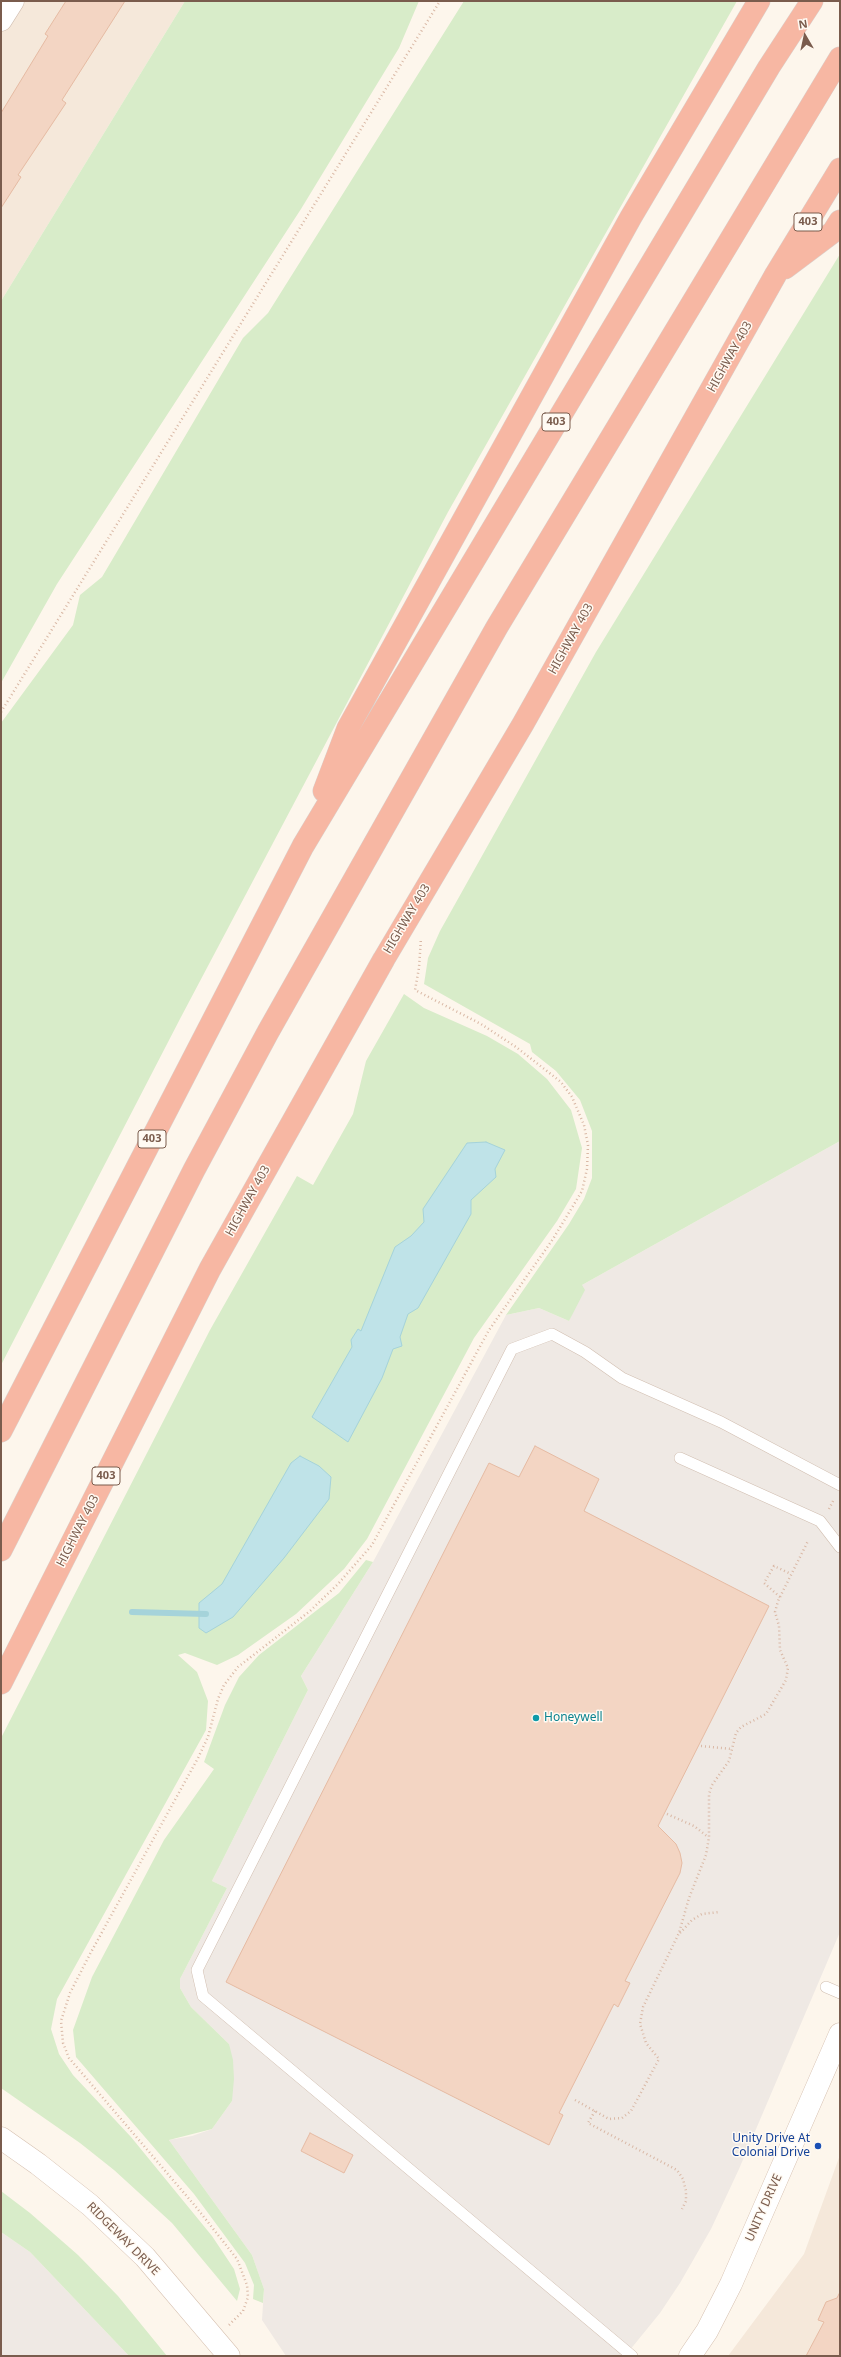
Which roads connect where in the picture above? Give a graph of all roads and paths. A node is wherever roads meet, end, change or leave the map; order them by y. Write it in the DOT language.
graph roads {
  1 [pos="13,1"];
  2 [pos="440,1"];
  3 [pos="759,1"];
  4 [pos="812,1"];
  5 [pos="1,20"];
  6 [pos="840,58"];
  7 [pos="840,169"];
  8 [pos="840,221"];
  9 [pos="776,274"];
  10 [pos="1,712"];
  11 [pos="303,846"];
  12 [pos="421,937"];
  13 [pos="1,1431"];
  14 [pos="680,1458"];
  15 [pos="838,1490"];
  16 [pos="829,1509"];
  17 [pos="808,1541"];
  18 [pos="840,1546"];
  19 [pos="1,1550"];
  20 [pos="791,1574"];
  21 [pos="780,1598"];
  22 [pos="1,1683"];
  23 [pos="701,1746"];
  24 [pos="732,1749"];
  25 [pos="667,1814"];
  26 [pos="709,1837"];
  27 [pos="720,1912"];
  28 [pos="680,1933"];
  29 [pos="826,1987"];
  30 [pos="840,1993"];
  31 [pos="840,2034"];
  32 [pos="575,2100"];
  33 [pos="595,2111"];
  34 [pos="1,2138"];
  35 [pos="682,2209"];
  36 [pos="214,2338"];
  37 [pos="229,2356"];
  38 [pos="632,2356"];
  39 [pos="690,2356"];
  1 -- 5 [label="street"];
  2 -- 10 [label="path"];
  3 -- 11 [label="highway"];
  4 -- 11 [label="highway, 403"];
  6 -- 19 [label="highway"];
  7 -- 9 [label="highway, HIGHWAY 403 / 403"];
  8 -- 9 [label="highway"];
  9 -- 22 [label="highway, HIGHWAY 403 / 403"];
  11 -- 13 [label="highway, 403"];
  12 -- 36 [label="path"];
  14 -- 18 [label="lane"];
  15 -- 16 [label="path"];
  15 -- 38 [label="lane"];
  17 -- 20 [label="path"];
  20 -- 21 [label="path"];
  20 -- 21 [label="path"];
  21 -- 24 [label="path"];
  23 -- 24 [label="path"];
  24 -- 26 [label="path"];
  25 -- 26 [label="path"];
  26 -- 28 [label="path"];
  27 -- 28 [label="path"];
  28 -- 33 [label="path"];
  29 -- 30 [label="lane"];
  31 -- 39 [label="street, UNITY DRIVE"];
  32 -- 33 [label="path"];
  33 -- 35 [label="path"];
  34 -- 36 [label="street, RIDGEWAY DRIVE"];
  36 -- 37 [label="street, RIDGEWAY DRIVE"];
}
